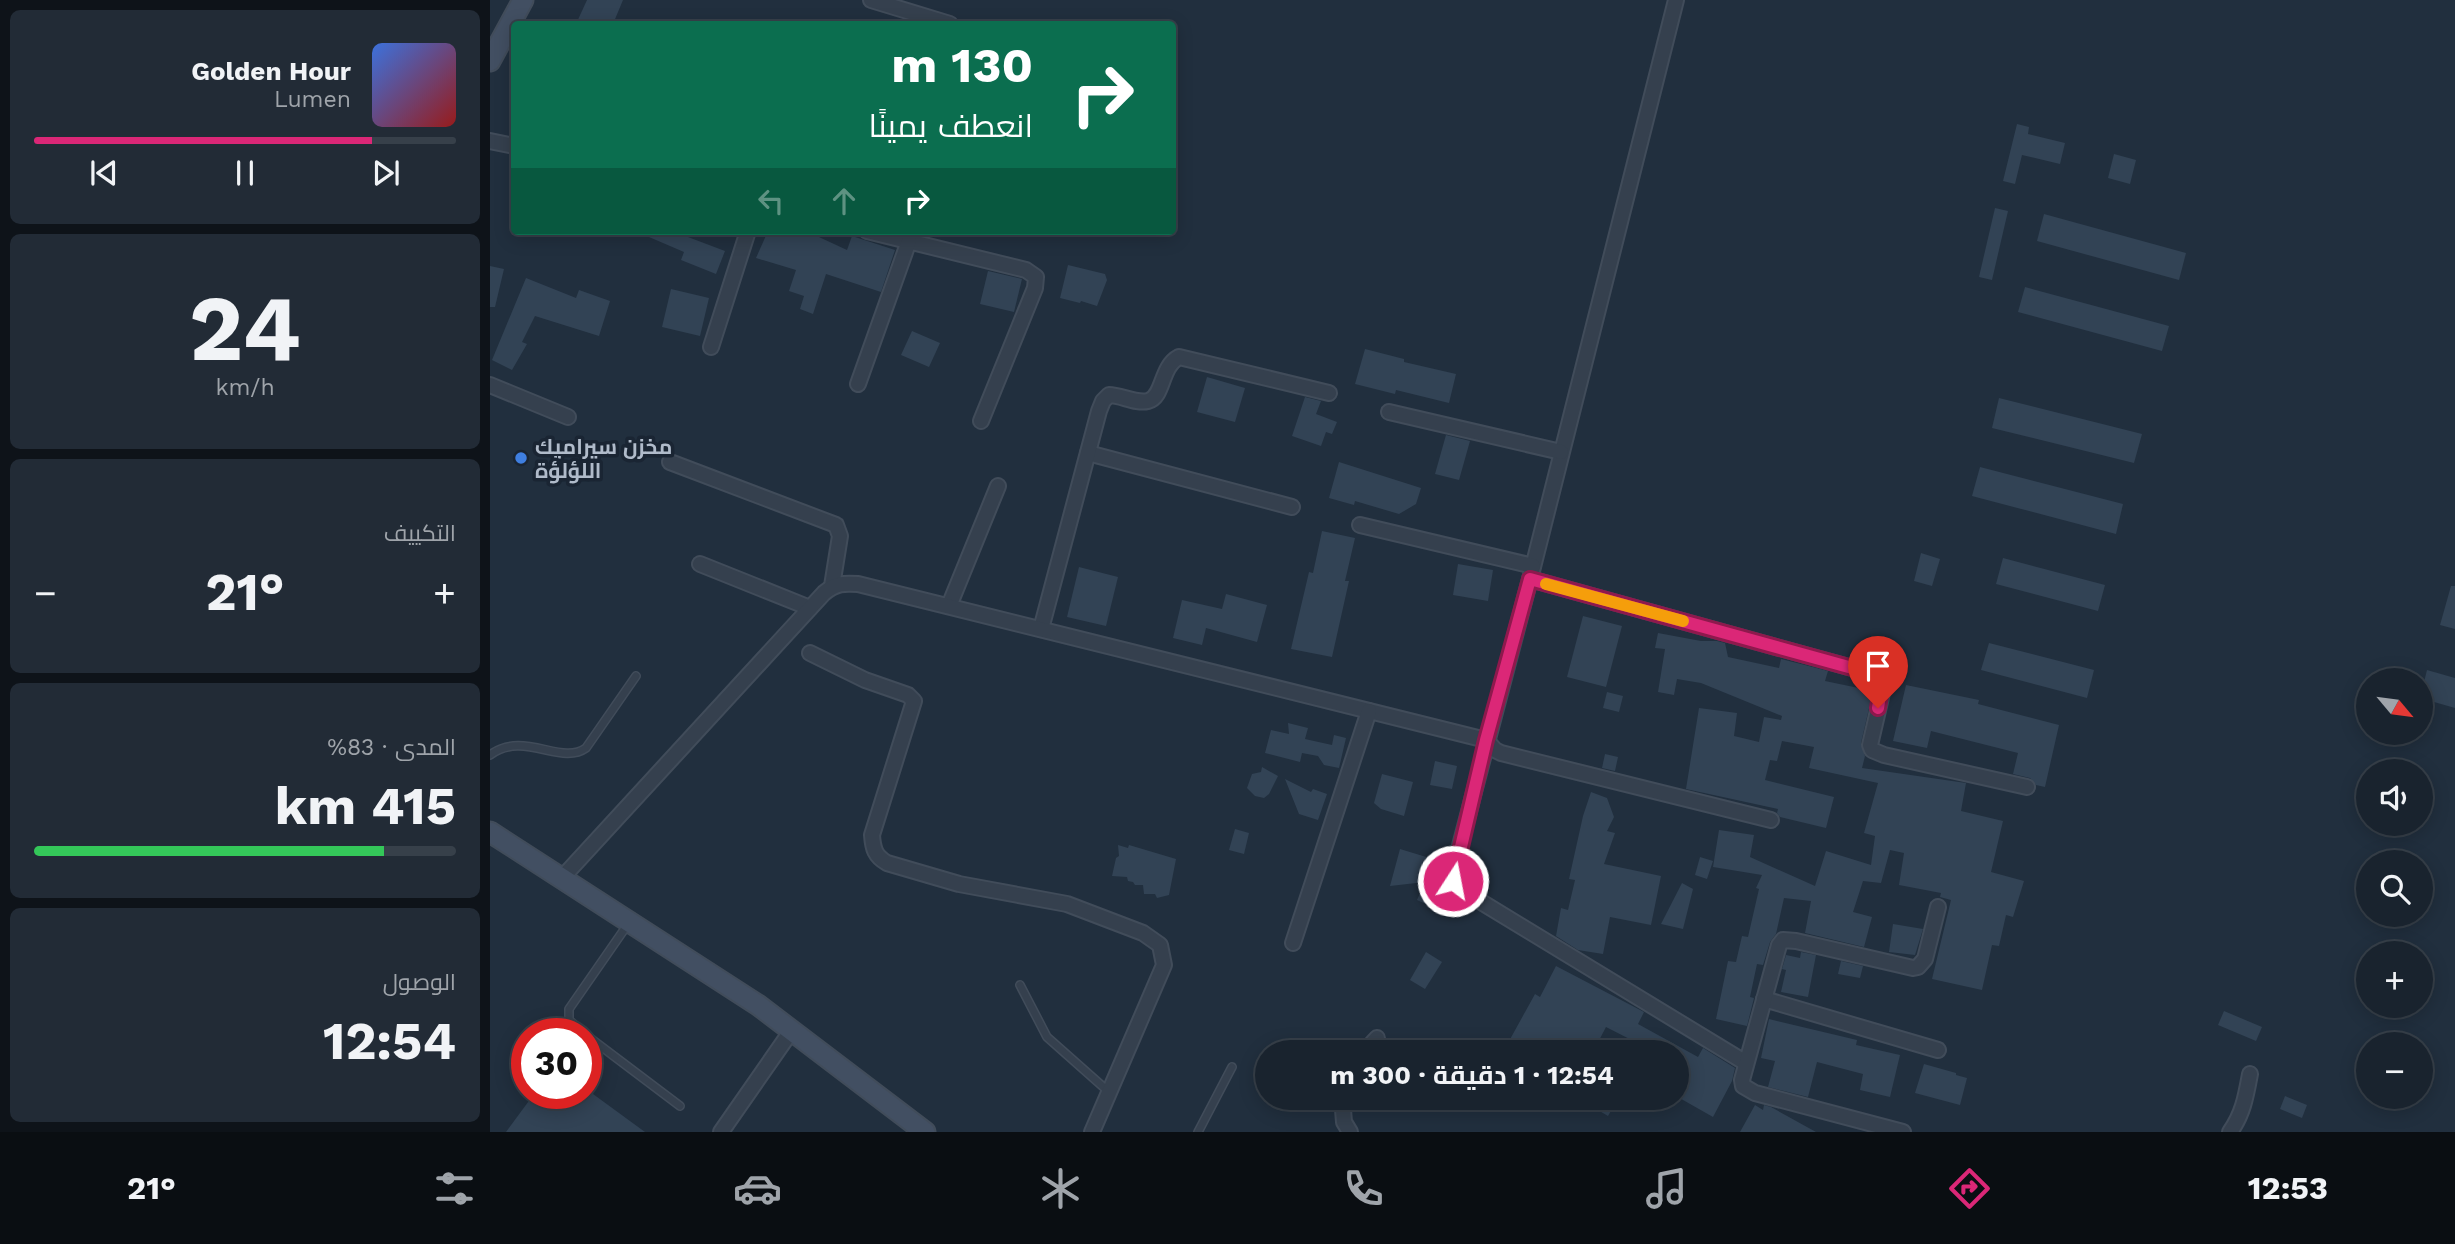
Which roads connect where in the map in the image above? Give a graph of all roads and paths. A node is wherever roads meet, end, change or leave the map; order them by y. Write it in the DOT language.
graph roads {
  1 [pos="523,0"];
  2 [pos="871,0"];
  3 [pos="1675,0"];
  4 [pos="940,21"];
  5 [pos="491,56"];
  6 [pos="490,141"];
  7 [pos="511,145"];
  8 [pos="747,235"];
  9 [pos="884,235"];
  10 [pos="909,241"];
  11 [pos="711,347"];
  12 [pos="858,384"];
  13 [pos="490,385"];
  14 [pos="1329,393"];
  15 [pos="1390,412"];
  16 [pos="568,417"];
  17 [pos="981,421"];
  18 [pos="1561,452"];
  19 [pos="1088,453"];
  20 [pos="670,462"];
  21 [pos="998,486"];
  22 [pos="1292,507"];
  23 [pos="1360,525"];
  24 [pos="700,564"];
  25 [pos="1531,573"];
  26 [pos="832,586"];
  27 [pos="949,606"];
  28 [pos="810,608"];
  29 [pos="1041,629"];
  30 [pos="810,653"];
  31 [pos="636,676"];
  32 [pos="1369,711"];
  33 [pos="1486,740"];
  34 [pos="490,755"];
  35 [pos="2027,787"];
  36 [pos="1771,820"];
  37 [pos="492,836"];
  38 [pos="561,879"];
  39 [pos="1938,907"];
  40 [pos="630,922"];
  41 [pos="1293,943"];
  42 [pos="1020,985"];
  43 [pos="1764,999"];
  44 [pos="569,1018"];
  45 [pos="792,1030"];
  46 [pos="602,1047"];
  47 [pos="1938,1049"];
  48 [pos="1746,1063"];
  49 [pos="1232,1068"];
  50 [pos="2250,1074"];
  51 [pos="1109,1093"];
  52 [pos="680,1106"];
  53 [pos="1343,1110"];
  54 [pos="721,1132"];
  55 [pos="925,1132"];
  56 [pos="1092,1132"];
  57 [pos="1198,1132"];
  58 [pos="1350,1132"];
  59 [pos="1903,1132"];
  60 [pos="2230,1132"];
  1 -- 5 [label="main road"];
  2 -- 4 [label="street"];
  3 -- 18 [label="street"];
  6 -- 7 [label="street"];
  8 -- 11 [label="street"];
  9 -- 10 [label="street"];
  10 -- 12 [label="street"];
  10 -- 17 [label="street"];
  13 -- 16 [label="street"];
  14 -- 19 [label="street"];
  15 -- 18 [label="street"];
  18 -- 25 [label="street"];
  19 -- 22 [label="street"];
  19 -- 29 [label="street"];
  20 -- 26 [label="street"];
  21 -- 27 [label="street"];
  23 -- 25 [label="street"];
  24 -- 28 [label="street"];
  25 -- 33 [label="street"];
  25 -- 35 [label="street"];
  26 -- 27 [label="street"];
  26 -- 28 [label="street"];
  27 -- 29 [label="street"];
  28 -- 38 [label="street"];
  29 -- 32 [label="street"];
  30 -- 51 [label="street"];
  31 -- 34 [label="lane"];
  32 -- 33 [label="street"];
  32 -- 41 [label="street"];
  33 -- 36 [label="street"];
  33 -- 48 [label="street"];
  37 -- 38 [label="main road"];
  38 -- 40 [label="main road"];
  39 -- 43 [label="street"];
  40 -- 44 [label="lane"];
  40 -- 45 [label="main road"];
  42 -- 51 [label="lane"];
  43 -- 47 [label="street"];
  43 -- 48 [label="street"];
  45 -- 54 [label="street"];
  45 -- 55 [label="main road"];
  46 -- 52 [label="lane"];
  48 -- 59 [label="street"];
  49 -- 57 [label="lane"];
  50 -- 60 [label="street"];
  51 -- 56 [label="street"];
  53 -- 58 [label="street"];
}
